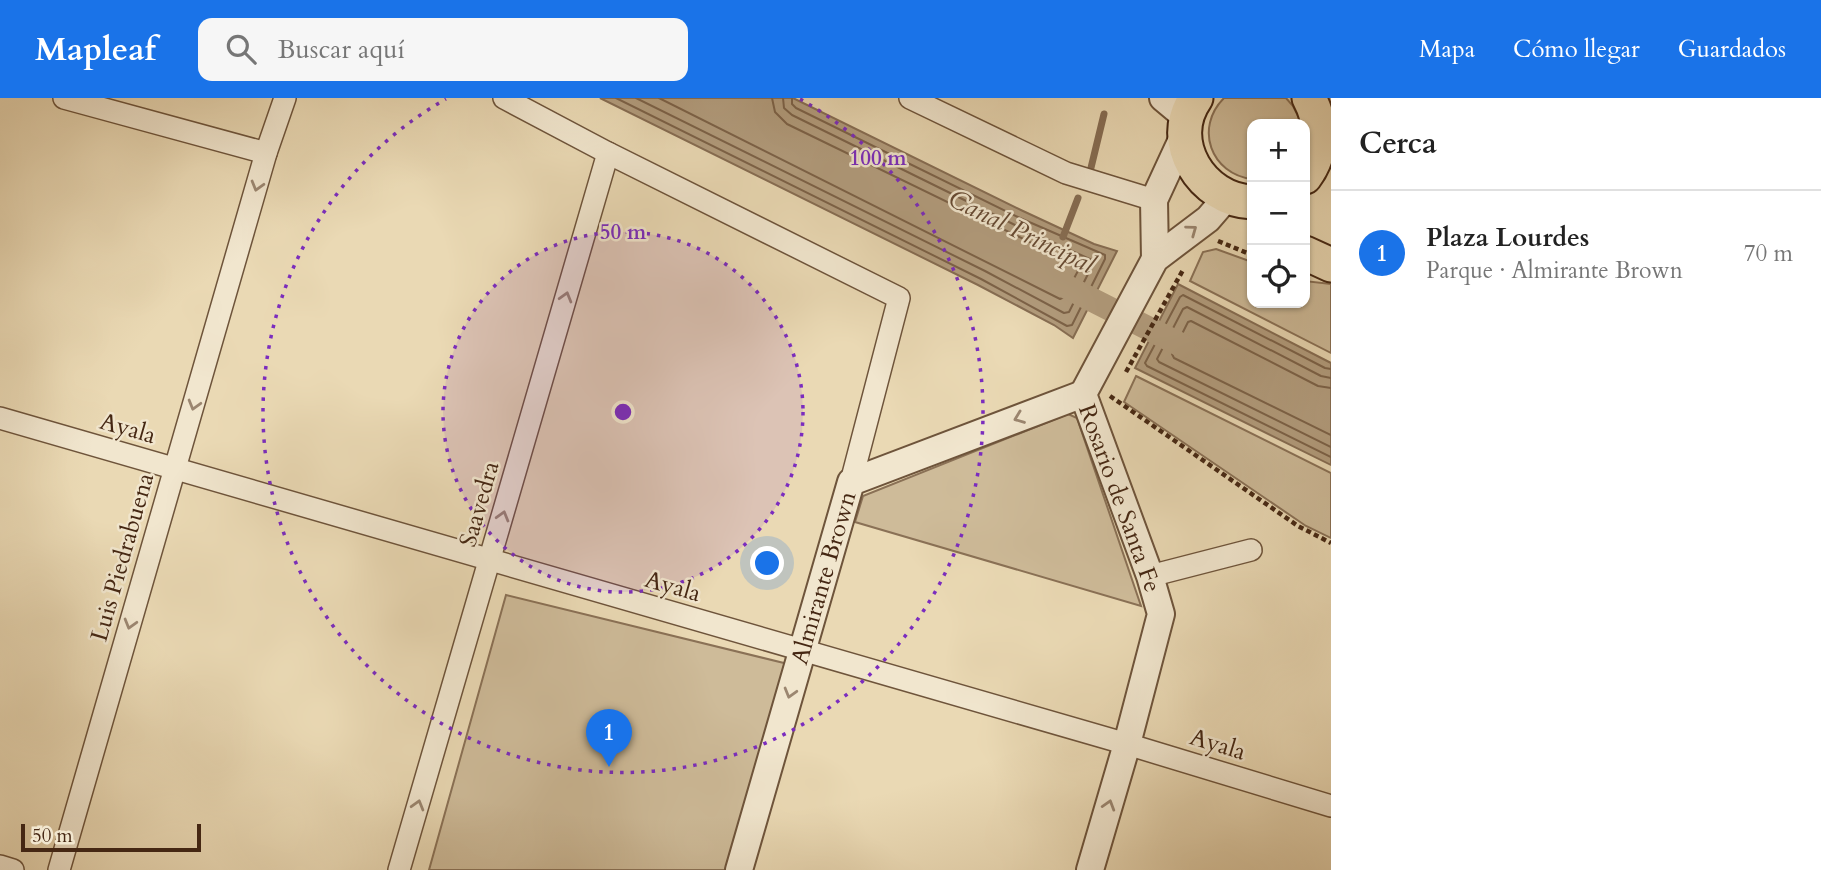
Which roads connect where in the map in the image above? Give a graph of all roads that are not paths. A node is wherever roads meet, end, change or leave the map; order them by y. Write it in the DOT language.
graph roads {
  1 [pos="64,98"];
  2 [pos="285,98"];
  3 [pos="504,98"];
  4 [pos="910,98"];
  5 [pos="1186,108"];
  6 [pos="1318,108"];
  7 [pos="266,153"];
  8 [pos="608,153"];
  9 [pos="1310,169"];
  10 [pos="1154,200"];
  11 [pos="1243,203"];
  12 [pos="1310,255"];
  13 [pos="1155,259"];
  14 [pos="1331,265"];
  15 [pos="1086,388"];
  16 [pos="0,418"];
  17 [pos="175,469"];
  18 [pos="851,482"];
  19 [pos="1251,550"];
  20 [pos="490,560"];
  21 [pos="1150,576"];
  22 [pos="802,651"];
  23 [pos="1127,744"];
  24 [pos="1331,806"];
  25 [pos="0,866"];
  26 [pos="13,870"];
  27 [pos="59,870"];
  28 [pos="399,870"];
  29 [pos="739,870"];
  30 [pos="1090,870"];
  1 -- 7 [label="street"];
  2 -- 7 [label="street, Luis Piedrabuena"];
  3 -- 8 [label="street"];
  4 -- 10 [label="street"];
  5 -- 10 [label="street"];
  5 -- 11 [label="main road"];
  6 -- 9 [label="main road"];
  7 -- 17 [label="street, Luis Piedrabuena, one-way"];
  8 -- 18 [label="street"];
  20 -- 8 [label="street, Saavedra, one-way"];
  10 -- 13 [label="street"];
  13 -- 11 [label="street, one-way"];
  12 -- 14 [label="main road"];
  13 -- 15 [label="street, Rosario de Santa Fe"];
  15 -- 18 [label="street, Almirante Brown, one-way"];
  15 -- 21 [label="street, Rosario de Santa Fe"];
  16 -- 17 [label="street, Ayala"];
  17 -- 20 [label="street, Ayala"];
  17 -- 27 [label="street, Luis Piedrabuena, one-way"];
  18 -- 22 [label="street, Almirante Brown"];
  19 -- 21 [label="street"];
  20 -- 22 [label="street, Ayala"];
  28 -- 20 [label="street, Saavedra, one-way"];
  21 -- 23 [label="street, Rosario de Santa Fe"];
  22 -- 23 [label="street, Ayala"];
  22 -- 29 [label="street, Almirante Brown, one-way"];
  23 -- 24 [label="street, Ayala"];
  30 -- 23 [label="street, Rosario de Santa Fe, one-way"];
  25 -- 26 [label="street"];
}
